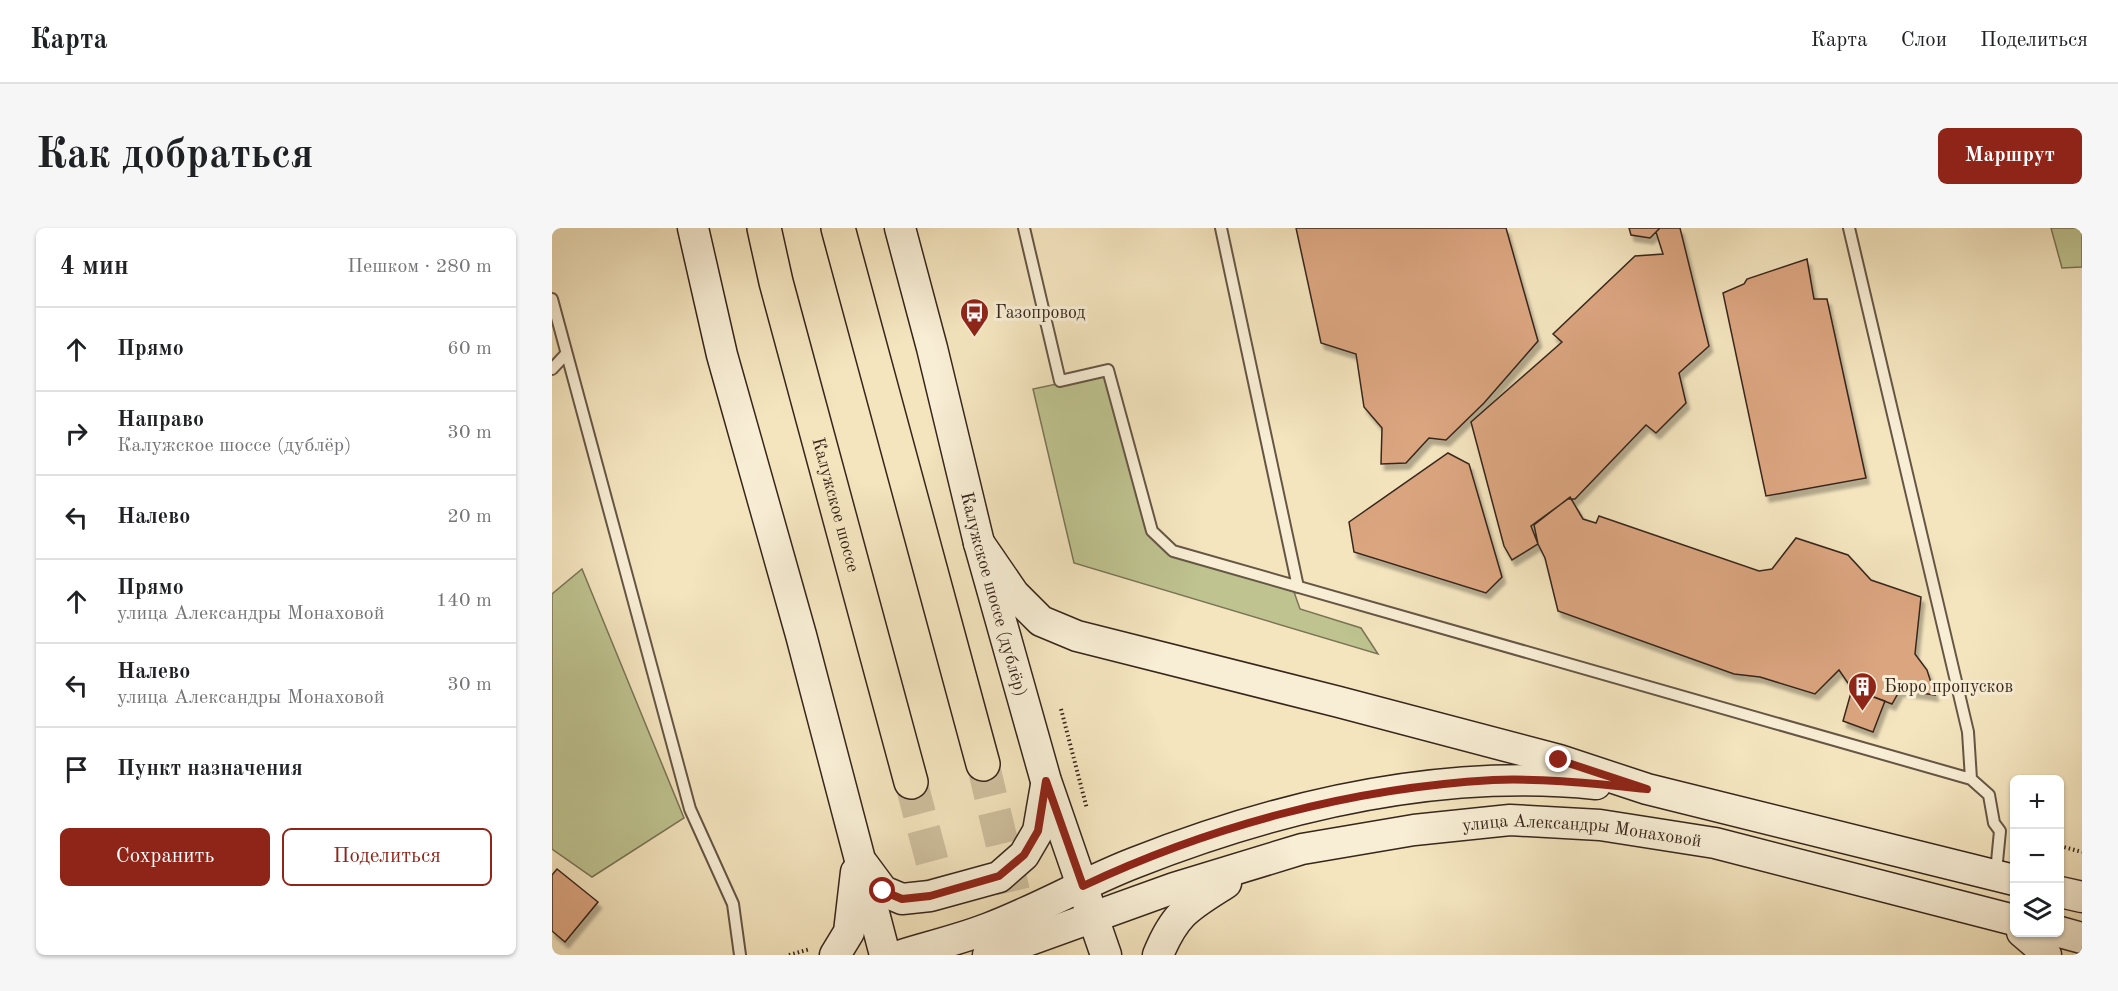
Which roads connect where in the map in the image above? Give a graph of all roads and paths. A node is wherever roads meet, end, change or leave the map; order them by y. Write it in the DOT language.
graph roads {
  1 [pos="693,228"];
  2 [pos="764,228"];
  3 [pos="838,228"];
  4 [pos="900,228"];
  5 [pos="1024,228"];
  6 [pos="1221,228"];
  7 [pos="1849,228"];
  8 [pos="552,299"];
  9 [pos="566,354"];
  10 [pos="552,369"];
  11 [pos="979,543"];
  12 [pos="1298,587"];
  13 [pos="1061,709"];
  14 [pos="983,764"];
  15 [pos="1971,779"];
  16 [pos="1046,781"];
  17 [pos="911,782"];
  18 [pos="1647,789"];
  19 [pos="1090,820"];
  20 [pos="2064,847"];
  21 [pos="2082,852"];
  22 [pos="858,857"];
  23 [pos="1262,861"];
  24 [pos="2005,878"];
  25 [pos="1083,886"];
  26 [pos="2064,893"];
  27 [pos="2082,897"];
  28 [pos="1093,917"];
  29 [pos="2010,923"];
  30 [pos="2064,933"];
  31 [pos="2028,937"];
  32 [pos="2082,938"];
  33 [pos="740,955"];
  34 [pos="835,955"];
  35 [pos="885,955"];
  36 [pos="902,955"];
  37 [pos="988,955"];
  38 [pos="1106,955"];
  39 [pos="1158,955"];
  40 [pos="2046,955"];
  1 -- 22 [label="main road"];
  2 -- 17 [label="highway, Калужское шоссе"];
  3 -- 14 [label="highway"];
  4 -- 11 [label="main road, Калужское шоссе (дублёр)"];
  5 -- 12 [label="lane"];
  6 -- 12 [label="lane"];
  7 -- 15 [label="lane"];
  8 -- 9 [label="lane"];
  9 -- 10 [label="lane"];
  9 -- 33 [label="lane"];
  11 -- 16 [label="main road, Калужское шоссе (дублёр)"];
  11 -- 18 [label="main road"];
  12 -- 15 [label="lane"];
  13 -- 19 [label="path"];
  15 -- 24 [label="lane"];
  16 -- 22 [label="main road"];
  16 -- 25 [label="main road, Калужское шоссе (дублёр)"];
  18 -- 24 [label="main road"];
  18 -- 25 [label="main road"];
  20 -- 21 [label="path"];
  22 -- 34 [label="main road"];
  22 -- 35 [label="main road"];
  23 -- 28 [label="main road, улица Александры Монаховой"];
  23 -- 29 [label="main road, улица Александры Монаховой"];
  23 -- 39 [label="main road"];
  25 -- 28 [label="main road, Калужское шоссе (дублёр)"];
  25 -- 36 [label="main road"];
  26 -- 27 [label="main road"];
  28 -- 37 [label="main road, улица Александры Монаховой"];
  28 -- 38 [label="main road, Калужское шоссе (дублёр)"];
  30 -- 32 [label="main road"];
  31 -- 40 [label="main road"];
}
